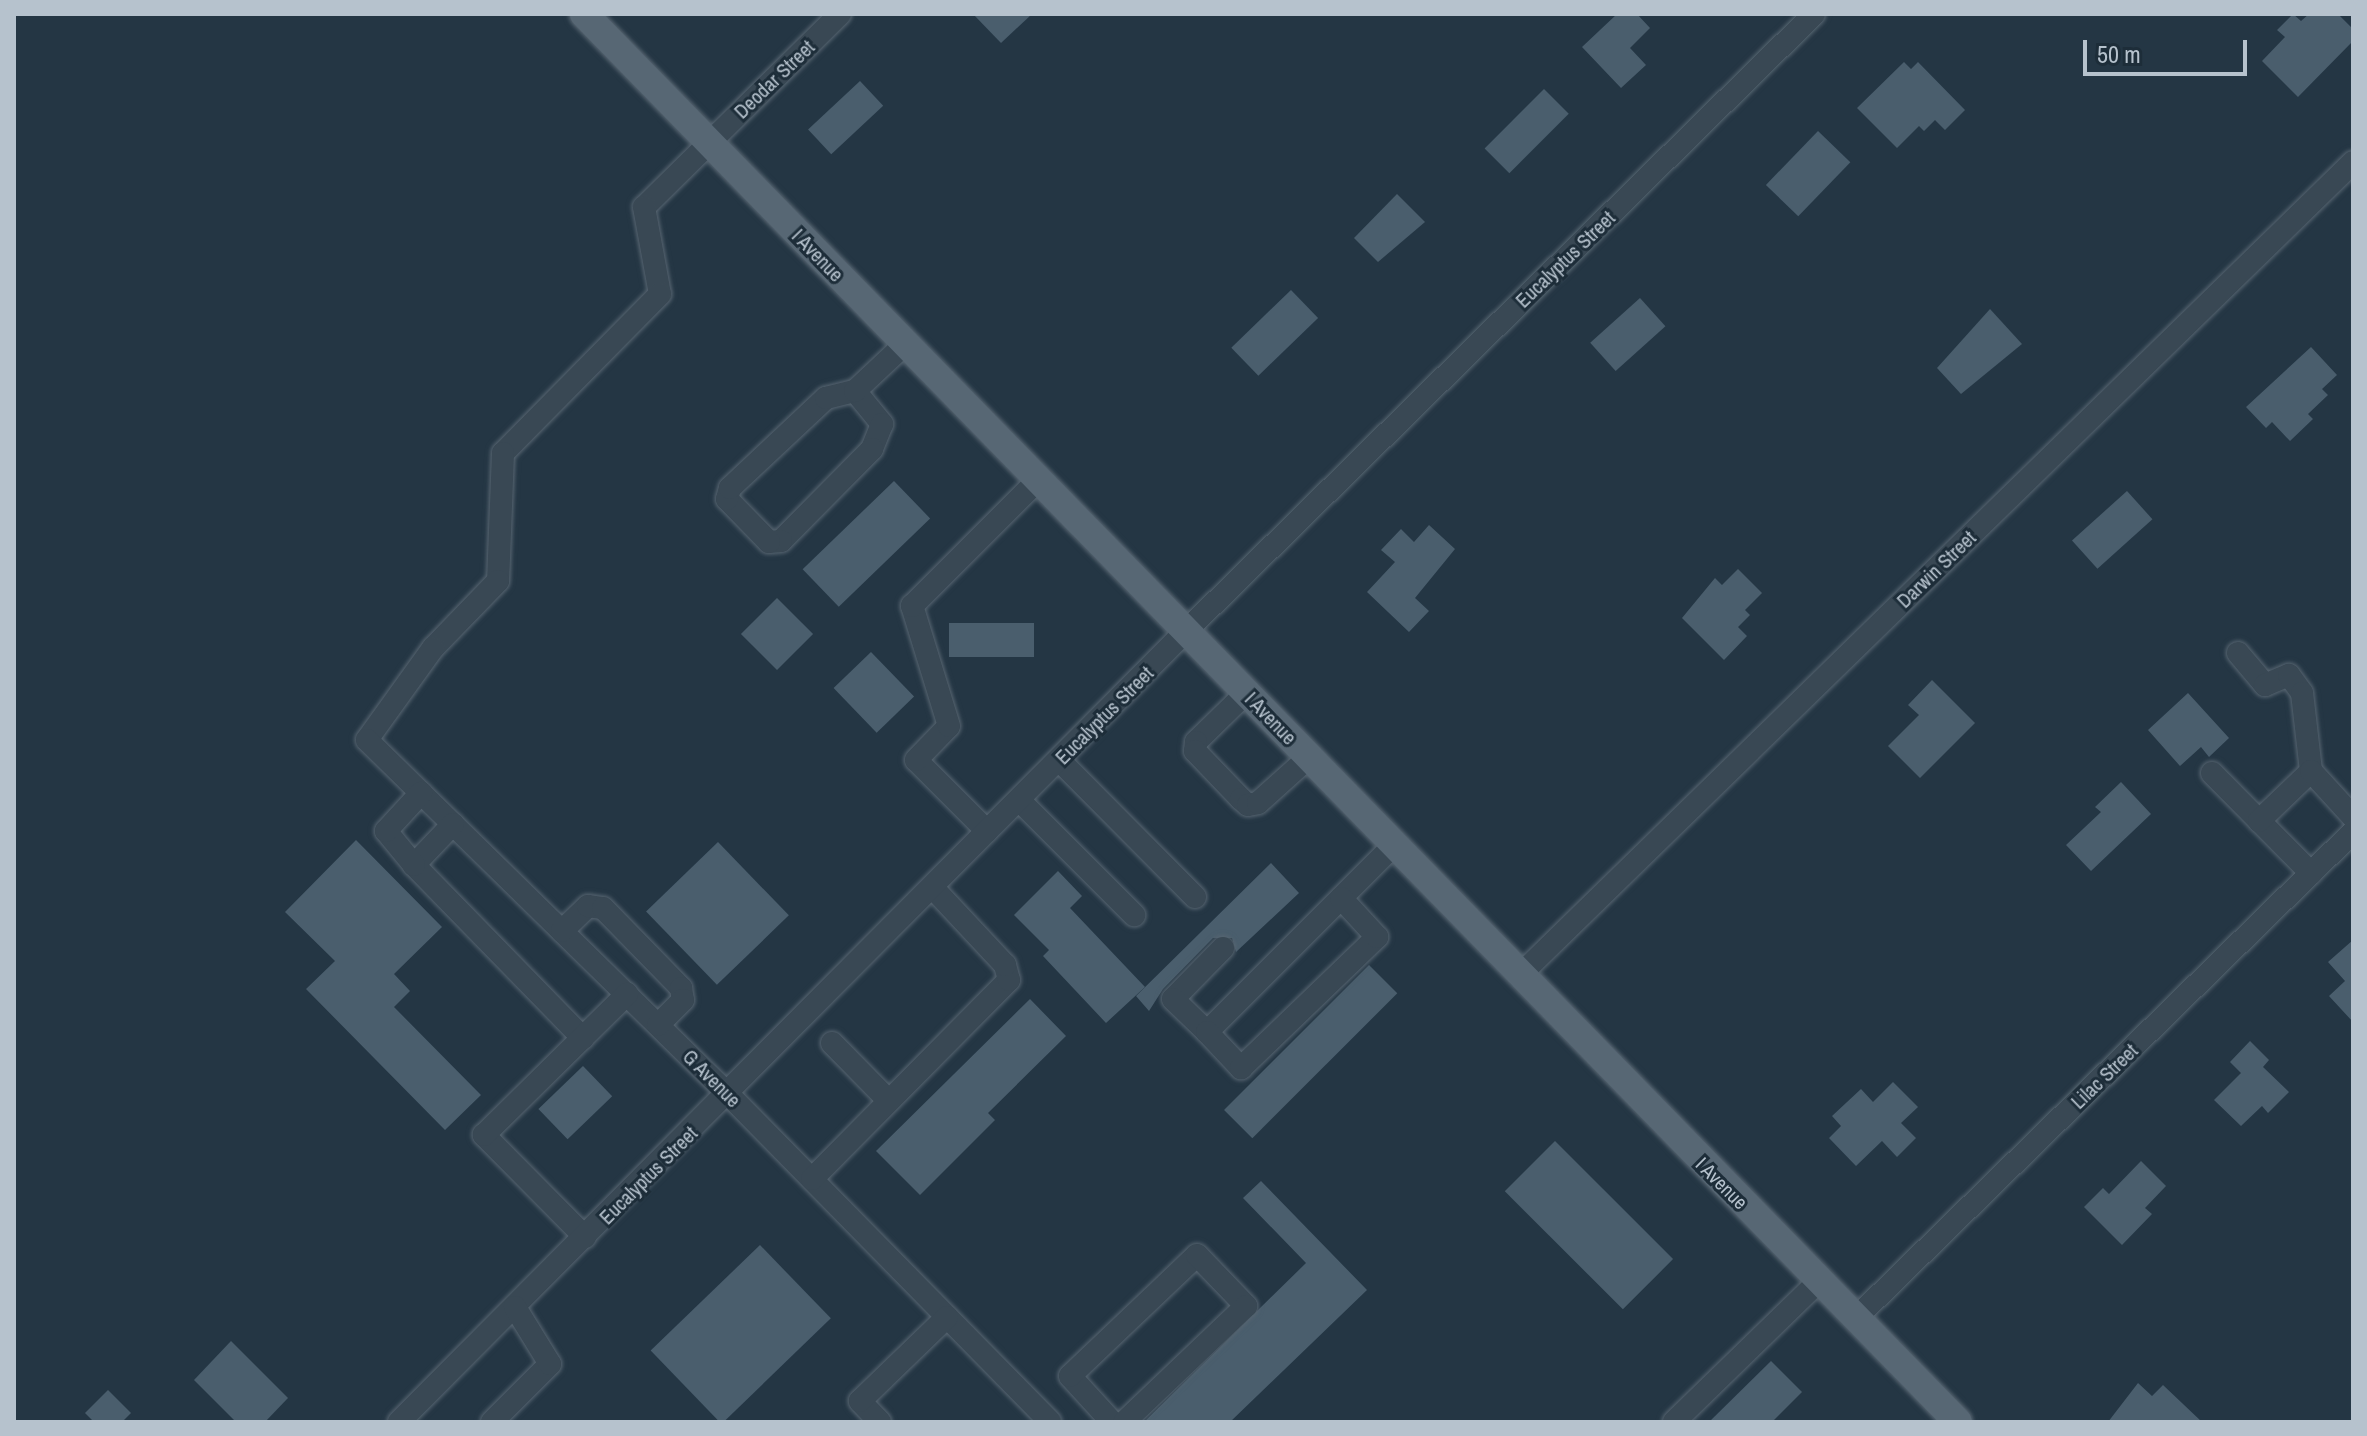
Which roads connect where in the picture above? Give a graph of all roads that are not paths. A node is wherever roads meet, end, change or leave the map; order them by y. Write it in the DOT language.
graph roads {
  1 [pos="584,14"];
  2 [pos="840,14"];
  3 [pos="1814,14"];
  4 [pos="708,144"];
  5 [pos="2353,162"];
  6 [pos="905,344"];
  7 [pos="855,391"];
  8 [pos="1038,480"];
  9 [pos="1186,631"];
  10 [pos="2238,653"];
  11 [pos="1246,693"];
  12 [pos="367,740"];
  13 [pos="1309,757"];
  14 [pos="1059,760"];
  15 [pos="2311,771"];
  16 [pos="2212,773"];
  17 [pos="421,793"];
  18 [pos="1019,800"];
  19 [pos="2353,817"];
  20 [pos="2259,821"];
  21 [pos="453,824"];
  22 [pos="987,831"];
  23 [pos="2353,832"];
  24 [pos="1393,846"];
  25 [pos="414,865"];
  26 [pos="2311,873"];
  27 [pos="933,888"];
  28 [pos="1195,897"];
  29 [pos="1341,898"];
  30 [pos="1134,915"];
  31 [pos="562,931"];
  32 [pos="1223,948"];
  33 [pos="1519,976"];
  34 [pos="627,994"];
  35 [pos="658,1025"];
  36 [pos="1207,1032"];
  37 [pos="583,1038"];
  38 [pos="832,1043"];
  39 [pos="729,1095"];
  40 [pos="889,1101"];
  41 [pos="812,1179"];
  42 [pos="585,1237"];
  43 [pos="1819,1281"];
  44 [pos="515,1307"];
  45 [pos="947,1317"];
  46 [pos="1855,1319"];
  47 [pos="869,1418"];
  48 [pos="399,1422"];
  49 [pos="492,1422"];
  50 [pos="1050,1422"];
  51 [pos="1112,1422"];
  52 [pos="1124,1422"];
  53 [pos="1674,1422"];
  54 [pos="1958,1422"];
  1 -- 4 [label="main road, I Avenue"];
  2 -- 4 [label="street, Deodar Street"];
  3 -- 9 [label="street, Eucalyptus Street"];
  4 -- 6 [label="main road, I Avenue"];
  4 -- 12 [label="street, Deodar Street"];
  5 -- 33 [label="street, Darwin Street"];
  6 -- 7 [label="street"];
  6 -- 8 [label="main road, I Avenue"];
  7 -- 7 [label="street"];
  8 -- 9 [label="main road, I Avenue"];
  8 -- 22 [label="street"];
  9 -- 11 [label="main road, I Avenue"];
  9 -- 14 [label="street, Eucalyptus Street"];
  10 -- 15 [label="street"];
  11 -- 13 [label="main road, I Avenue"];
  11 -- 13 [label="street"];
  12 -- 17 [label="street, G Avenue"];
  13 -- 24 [label="main road, I Avenue"];
  14 -- 18 [label="street, Eucalyptus Street"];
  14 -- 28 [label="street"];
  15 -- 19 [label="street"];
  15 -- 20 [label="street"];
  16 -- 20 [label="street"];
  17 -- 21 [label="street, G Avenue"];
  17 -- 25 [label="street"];
  18 -- 22 [label="street, Eucalyptus Street"];
  18 -- 30 [label="street"];
  20 -- 26 [label="street"];
  21 -- 25 [label="street"];
  21 -- 31 [label="street, G Avenue"];
  22 -- 27 [label="street, Eucalyptus Street"];
  23 -- 26 [label="street, Lilac Street"];
  24 -- 29 [label="street"];
  24 -- 33 [label="main road, I Avenue"];
  25 -- 37 [label="street"];
  26 -- 46 [label="street, Lilac Street"];
  27 -- 39 [label="street, Eucalyptus Street"];
  27 -- 40 [label="street"];
  29 -- 36 [label="street"];
  29 -- 36 [label="street"];
  31 -- 34 [label="street, G Avenue"];
  31 -- 35 [label="street"];
  32 -- 36 [label="street"];
  33 -- 43 [label="main road, I Avenue"];
  34 -- 35 [label="street, G Avenue"];
  34 -- 37 [label="street"];
  35 -- 39 [label="street, G Avenue"];
  37 -- 42 [label="street"];
  38 -- 40 [label="street"];
  39 -- 41 [label="street, G Avenue"];
  39 -- 42 [label="street, Eucalyptus Street"];
  40 -- 41 [label="street"];
  41 -- 45 [label="street, G Avenue"];
  42 -- 44 [label="street, Eucalyptus Street"];
  43 -- 46 [label="main road, I Avenue"];
  43 -- 53 [label="street"];
  44 -- 48 [label="street, Eucalyptus Street"];
  44 -- 49 [label="street"];
  45 -- 47 [label="street"];
  45 -- 50 [label="street, G Avenue"];
  46 -- 54 [label="main road, I Avenue"];
  51 -- 52 [label="street"];
}
